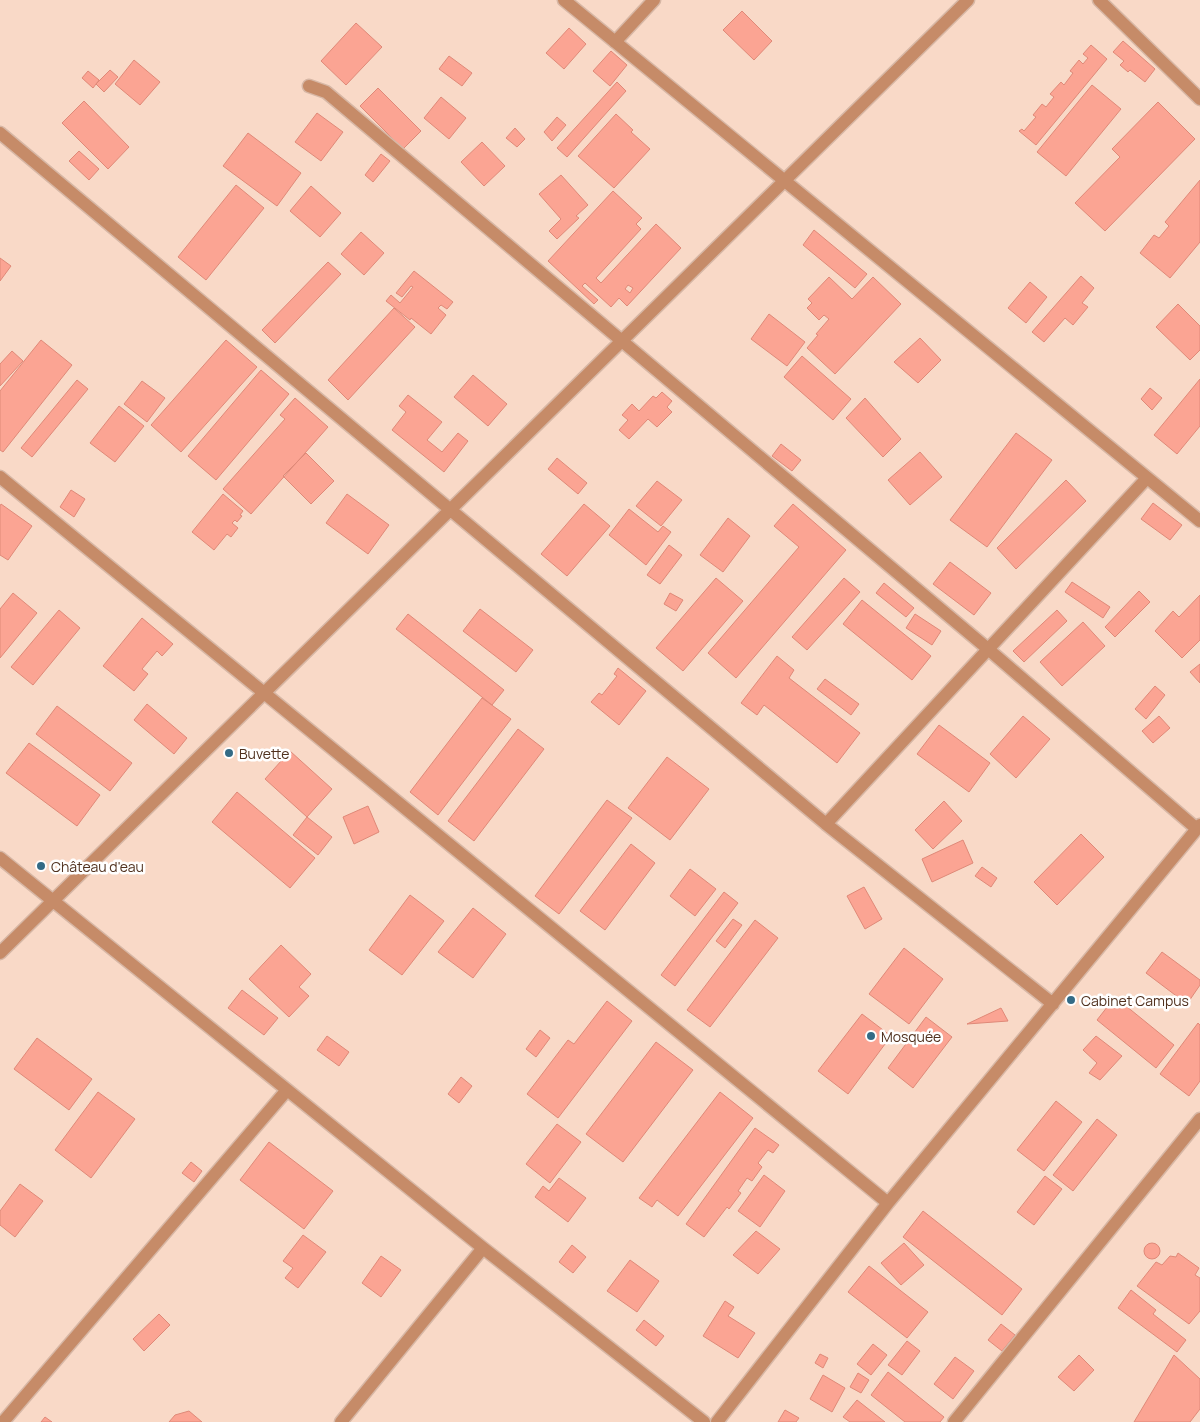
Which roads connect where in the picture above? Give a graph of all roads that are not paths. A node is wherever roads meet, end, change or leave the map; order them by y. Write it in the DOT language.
graph roads {
  1 [pos="564,0"];
  2 [pos="654,0"];
  3 [pos="968,0"];
  4 [pos="1099,0"];
  5 [pos="615,42"];
  6 [pos="309,86"];
  7 [pos="1200,99"];
  8 [pos="0,133"];
  9 [pos="784,181"];
  10 [pos="622,340"];
  11 [pos="0,477"];
  12 [pos="1147,478"];
  13 [pos="450,510"];
  14 [pos="1200,521"];
  15 [pos="988,649"];
  16 [pos="264,693"];
  17 [pos="826,824"];
  18 [pos="1199,827"];
  19 [pos="0,858"];
  20 [pos="53,901"];
  21 [pos="0,953"];
  22 [pos="1053,1004"];
  23 [pos="287,1090"];
  24 [pos="1200,1120"];
  25 [pos="888,1203"];
  26 [pos="483,1248"];
  27 [pos="3,1422"];
  28 [pos="342,1422"];
  29 [pos="704,1422"];
  30 [pos="717,1422"];
  31 [pos="954,1422"];
  1 -- 5 [label="street"];
  2 -- 5 [label="street"];
  3 -- 9 [label="street"];
  4 -- 7 [label="street"];
  5 -- 9 [label="street"];
  6 -- 10 [label="street"];
  8 -- 13 [label="street"];
  9 -- 10 [label="street"];
  9 -- 12 [label="street"];
  10 -- 13 [label="street"];
  10 -- 15 [label="street"];
  11 -- 16 [label="street"];
  12 -- 14 [label="street"];
  12 -- 15 [label="street"];
  13 -- 16 [label="street"];
  13 -- 17 [label="street"];
  15 -- 17 [label="street"];
  15 -- 18 [label="street"];
  16 -- 20 [label="street"];
  16 -- 25 [label="street"];
  17 -- 22 [label="street"];
  18 -- 22 [label="street"];
  19 -- 20 [label="street"];
  20 -- 21 [label="street"];
  20 -- 23 [label="street"];
  22 -- 25 [label="street"];
  23 -- 26 [label="street"];
  23 -- 27 [label="street"];
  24 -- 31 [label="street"];
  25 -- 30 [label="street"];
  26 -- 28 [label="street"];
  26 -- 29 [label="street"];
}
